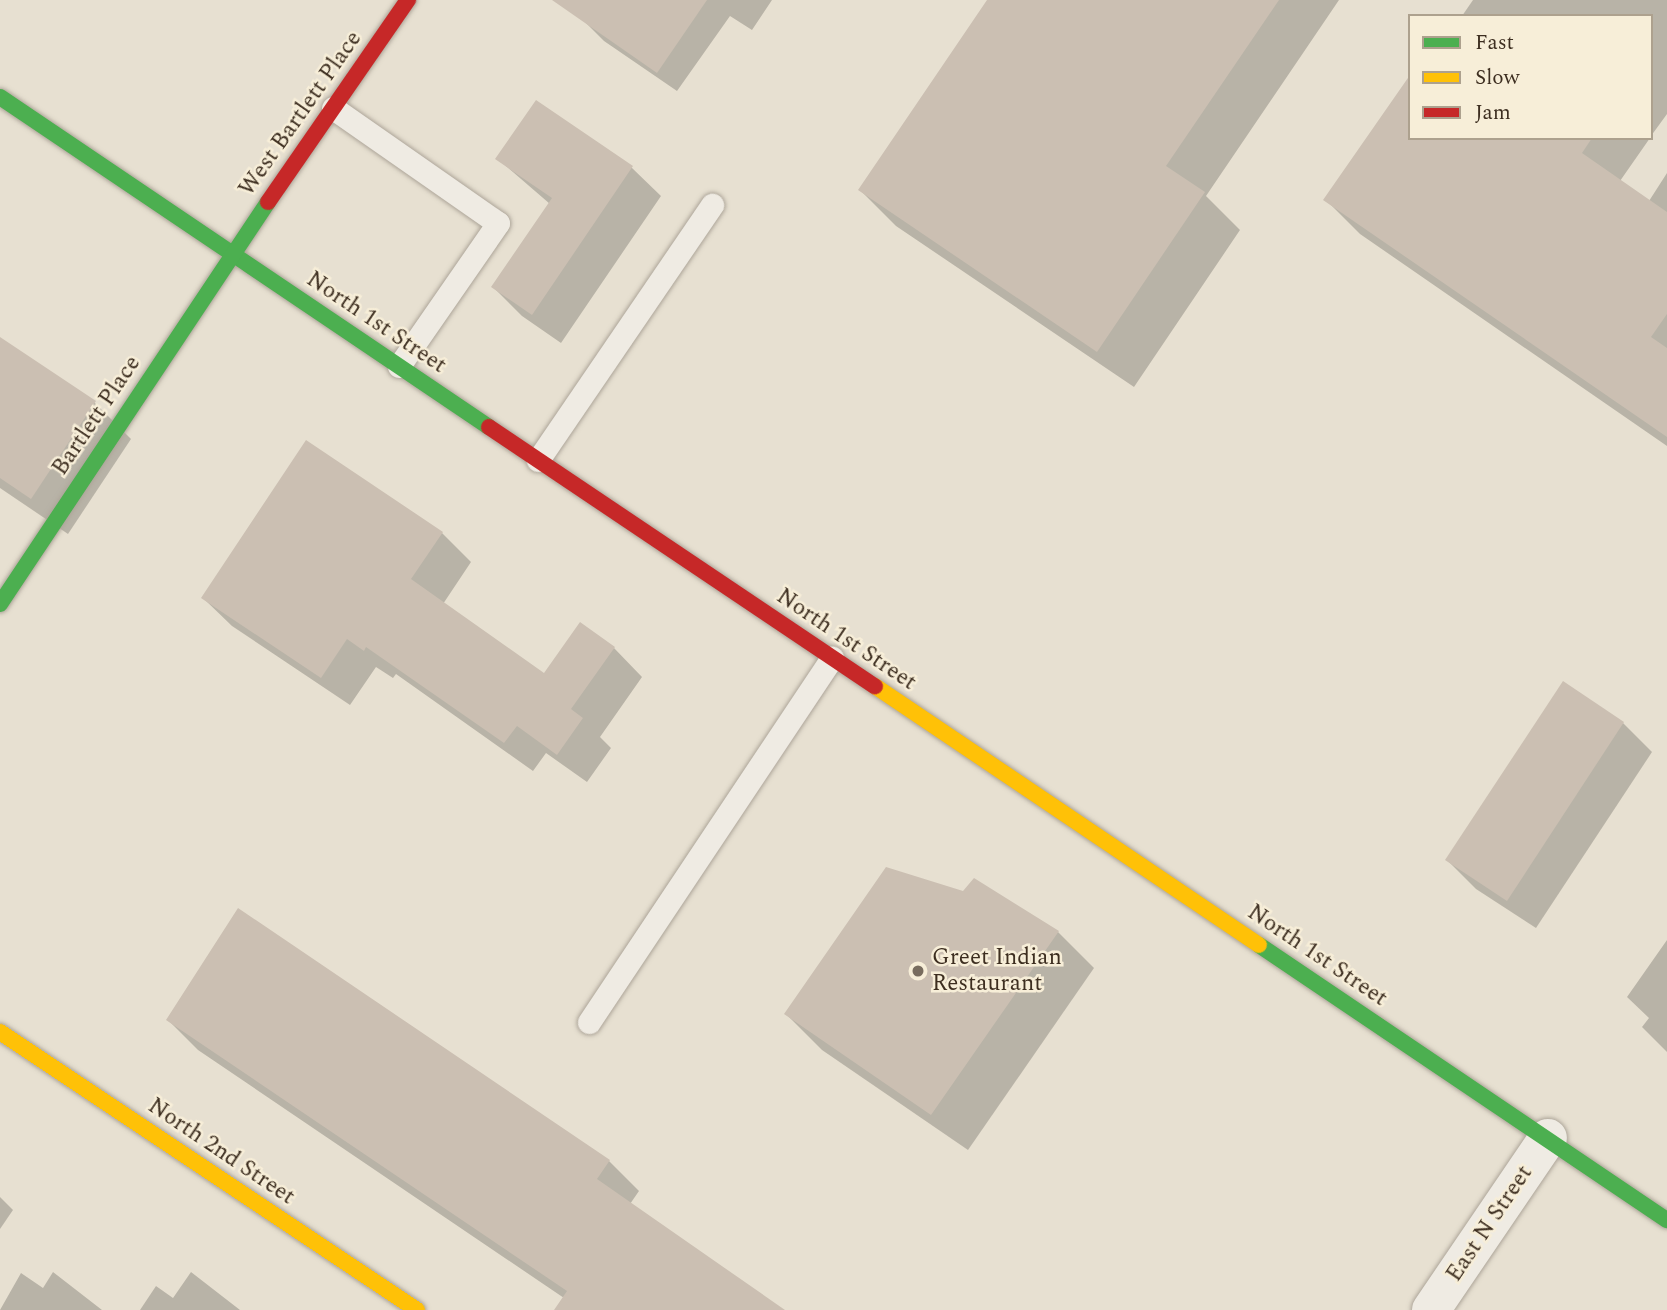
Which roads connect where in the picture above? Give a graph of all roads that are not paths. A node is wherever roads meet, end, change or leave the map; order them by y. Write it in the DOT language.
graph roads {
  1 [pos="408,0"];
  2 [pos="0,97"];
  3 [pos="333,108"];
  4 [pos="712,205"];
  5 [pos="232,254"];
  6 [pos="399,366"];
  7 [pos="538,460"];
  8 [pos="0,604"];
  9 [pos="831,658"];
  10 [pos="589,1022"];
  11 [pos="0,1032"];
  12 [pos="1548,1138"];
  13 [pos="1667,1220"];
  14 [pos="417,1310"];
  15 [pos="1432,1310"];
  1 -- 3 [label="main road, West Bartlett Place"];
  2 -- 5 [label="main road, North 1st Street"];
  3 -- 5 [label="main road, West Bartlett Place"];
  3 -- 6 [label="lane"];
  4 -- 7 [label="lane"];
  5 -- 6 [label="main road, North 1st Street"];
  5 -- 8 [label="main road, Bartlett Place"];
  6 -- 7 [label="main road, North 1st Street"];
  7 -- 9 [label="main road, North 1st Street"];
  9 -- 10 [label="lane"];
  9 -- 12 [label="main road, North 1st Street"];
  11 -- 14 [label="main road, North 2nd Street"];
  12 -- 13 [label="main road, North 1st Street"];
  12 -- 15 [label="street, East N Street"];
}
